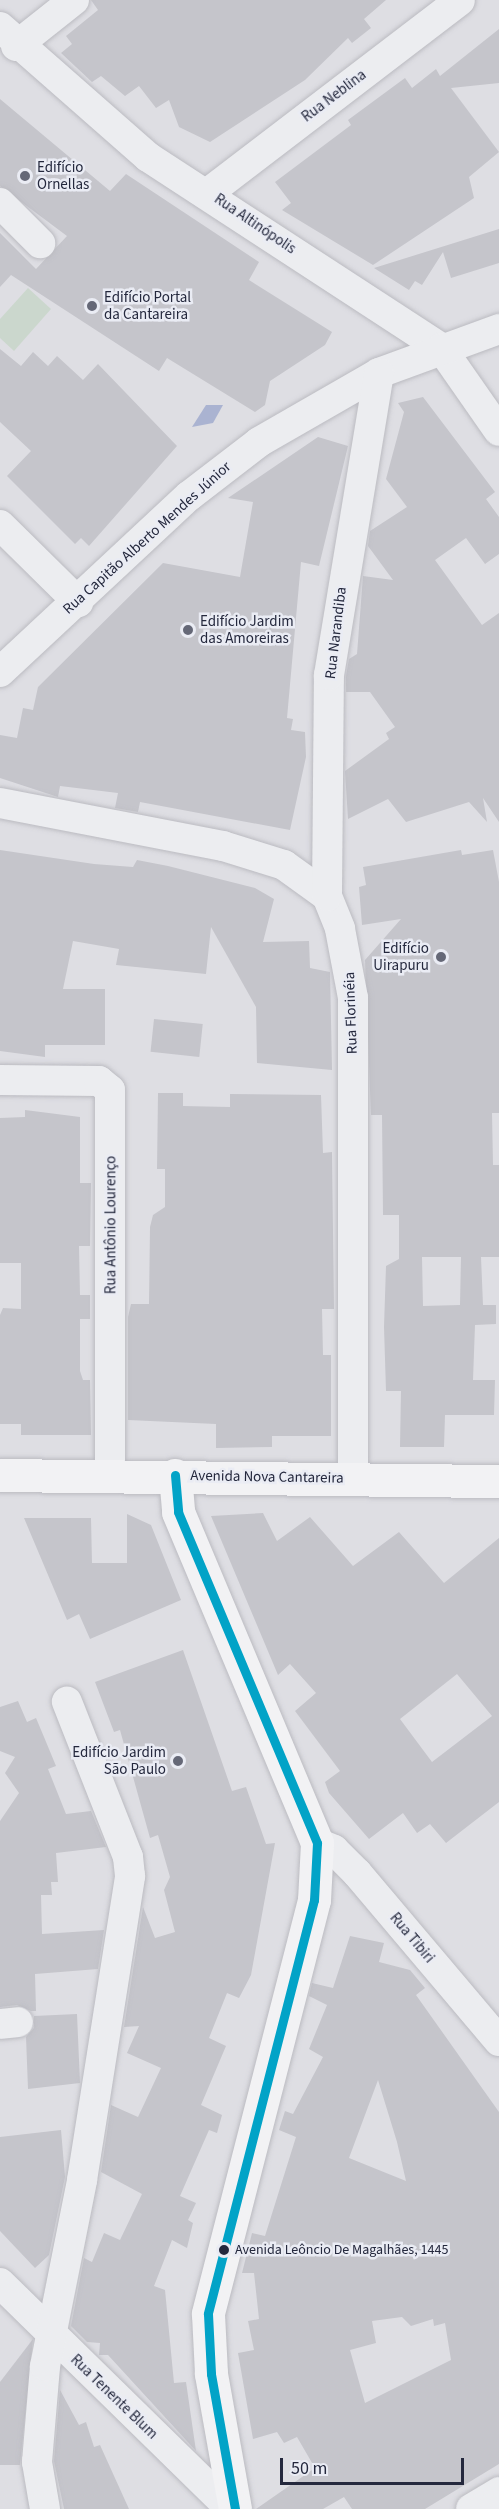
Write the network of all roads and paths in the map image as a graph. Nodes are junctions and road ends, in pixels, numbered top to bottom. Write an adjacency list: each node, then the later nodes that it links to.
1 (74, 0): 3 (street)
2 (460, 0): 4 (street, Rua Neblina)
3 (8, 36): 4 (street, Rua Altinópolis)
4 (208, 193): 8 (street, Rua Altinópolis)
5 (0, 203): 6 (street)
6 (40, 243)
7 (499, 328): 8 (street, Rua Capitão Alberto Mendes Júnior)
8 (441, 348): 9 (street, Rua Capitão Alberto Mendes Júnior); 10 (street, Rua Altinópolis)
9 (379, 373): 12 (street, Rua Capitão Alberto Mendes Júnior); 15 (street, Rua Narandiba)
10 (499, 430)
11 (0, 525): 12 (street)
12 (78, 602): 13 (street, Rua Capitão Alberto Mendes Júnior)
13 (0, 672)
14 (0, 803): 15 (street)
15 (327, 896): 20 (street, Rua Florinéia)
16 (0, 1080): 17 (street, Rua Antônio Lourenço)
17 (110, 1474): 18 (main road, Avenida Nova Cantareira); 19 (main road, Avenida Nova Cantareira)
18 (0, 1475)
19 (175, 1475): 20 (main road, Avenida Nova Cantareira); 23 (main road)
20 (353, 1479): 21 (main road, Avenida Nova Cantareira)
21 (499, 1480)
22 (67, 1702): 26 (street)
23 (317, 1843): 24 (street, Rua Tibiri); 29 (main road)
24 (499, 2041)
25 (0, 2283): 26 (street, Rua Tenente Blum)
26 (50, 2336): 28 (street); 29 (street, Rua Tenente Blum)
27 (498, 2497): 30 (street)
28 (45, 2509)
29 (233, 2509)
30 (471, 2509)

